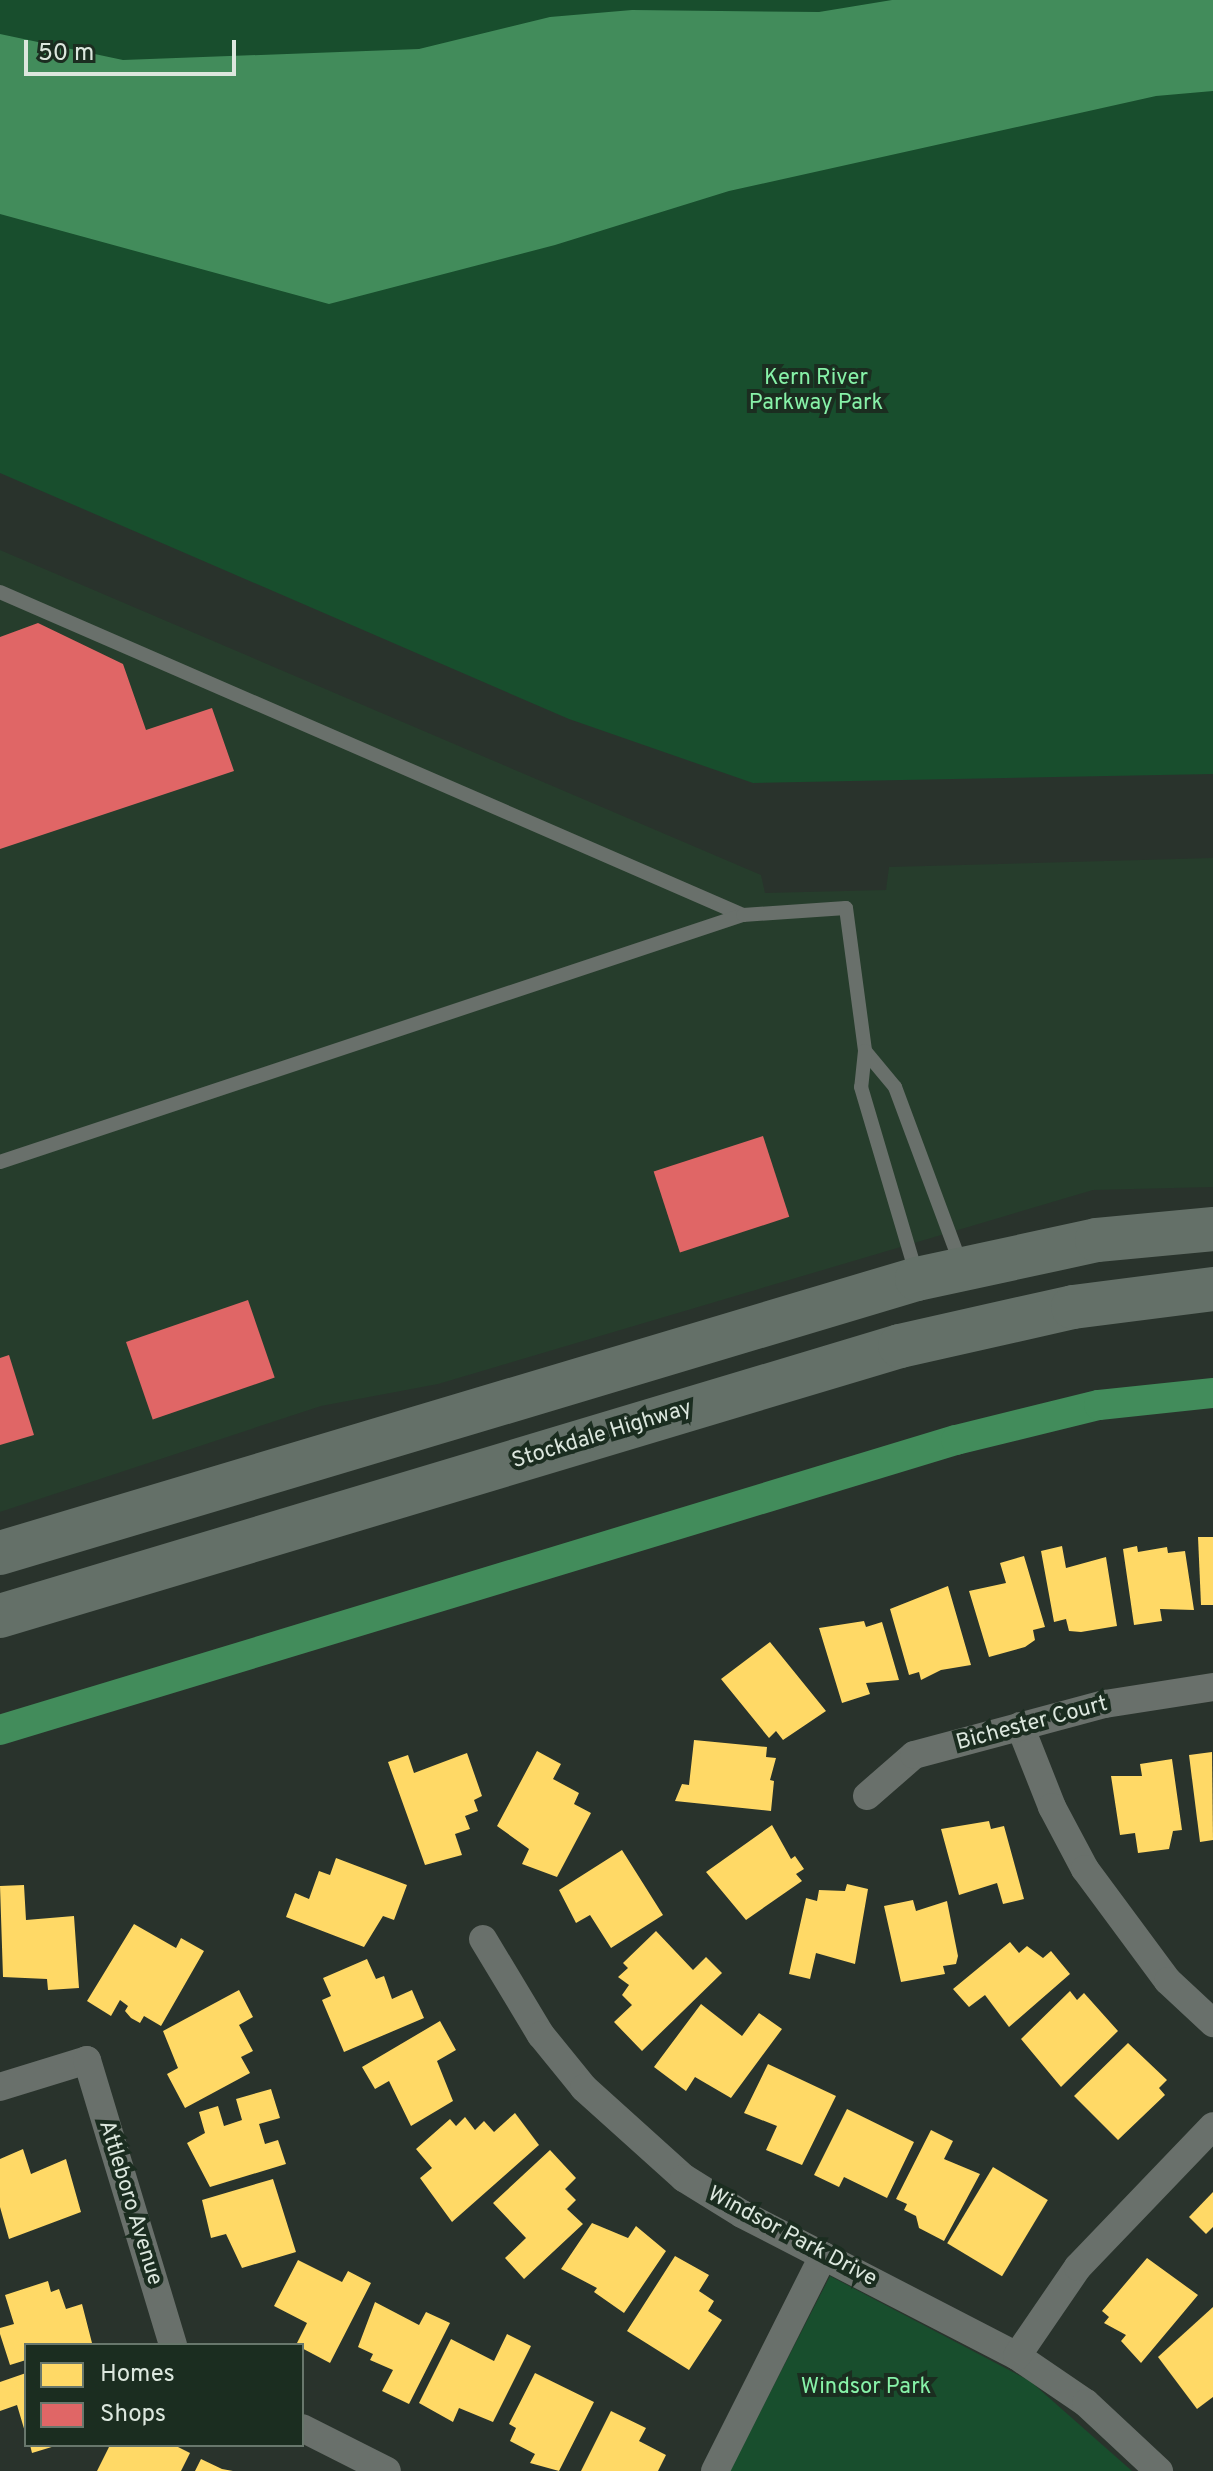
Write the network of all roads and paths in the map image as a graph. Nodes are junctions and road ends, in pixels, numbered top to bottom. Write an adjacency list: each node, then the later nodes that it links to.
1 (0, 592): 2 (lane)
2 (743, 915): 3 (lane); 4 (lane)
3 (865, 1051): 6 (lane); 7 (lane)
4 (0, 1162)
5 (1213, 1229): 6 (main road)
6 (963, 1268): 7 (main road)
7 (917, 1279): 9 (main road)
8 (1213, 1289): 12 (main road, Stockdale Highway)
9 (117, 1519): 10 (main road); 11 (main road)
10 (0, 1553)
11 (0, 1585)
12 (0, 1616)
13 (1213, 1687): 14 (street, Bichester Court)
14 (1020, 1726): 15 (street, Bichester Court); 17 (street)
15 (867, 1796)
16 (483, 1939): 20 (street, Windsor Park Drive)
17 (1213, 2023)
18 (0, 2087): 21 (street, Attleboro Avenue)
19 (1213, 2126): 22 (street)
20 (823, 2256): 22 (street, Windsor Park Drive); 25 (street)
21 (172, 2343)
22 (1017, 2356): 26 (street, Windsor Park Drive)
23 (304, 2429): 24 (street)
24 (387, 2471)
25 (715, 2471)
26 (1159, 2471)

